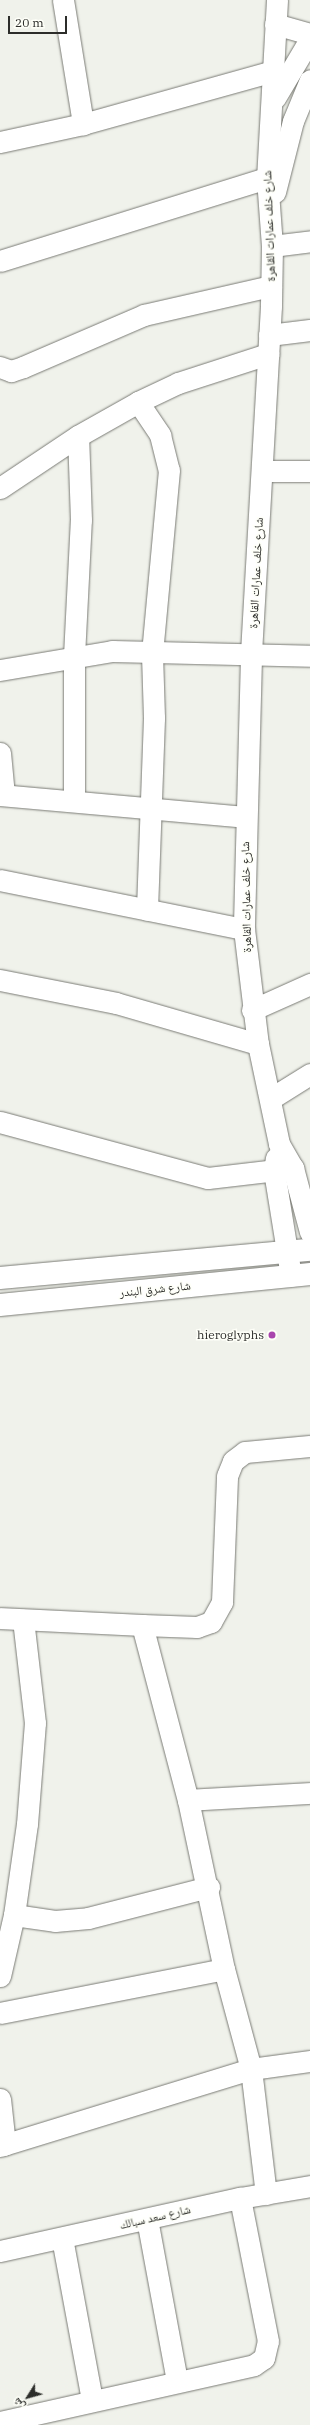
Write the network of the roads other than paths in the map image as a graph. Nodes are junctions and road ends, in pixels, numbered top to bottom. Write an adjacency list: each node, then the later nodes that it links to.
1 (63, 0): 9 (street)
2 (277, 0): 3 (street, شارع خلف عمارات القاهرة)
3 (275, 24): 4 (street); 6 (street, شارع خلف عمارات القاهرة)
4 (310, 34)
5 (310, 39): 8 (street)
6 (273, 71): 8 (street, شارع خلف عمارات القاهرة); 9 (street)
7 (310, 80): 12 (street)
8 (268, 117): 11 (street, شارع خلف عمارات القاهرة)
9 (83, 124): 10 (street)
10 (0, 142)
11 (267, 178): 12 (street, شارع خلف عمارات القاهرة); 15 (street)
12 (271, 212): 14 (street, شارع خلف عمارات القاهرة)
13 (310, 241): 14 (street)
14 (272, 246): 16 (street, شارع خلف عمارات القاهرة)
15 (0, 261)
16 (271, 286): 18 (street, شارع خلف عمارات القاهرة); 19 (street)
17 (310, 330): 18 (street)
18 (268, 345): 20 (street); 22 (street, شارع خلف عمارات القاهرة)
19 (0, 367)
20 (138, 402): 21 (street); 25 (street)
21 (78, 436): 24 (street); 26 (street)
22 (262, 471): 23 (street); 28 (street, شارع خلف عمارات القاهرة)
23 (310, 471)
24 (0, 488)
25 (152, 654): 26 (street); 28 (street); 33 (street)
26 (74, 656): 29 (street); 32 (street)
27 (310, 656): 28 (street)
28 (252, 657): 34 (street, شارع خلف عمارات القاهرة)
29 (0, 670)
30 (0, 753): 31 (street)
31 (2, 795): 32 (street)
32 (74, 801): 33 (street)
33 (149, 806): 34 (street); 36 (street)
34 (245, 817): 37 (street, شارع خلف عمارات القاهرة)
35 (0, 880): 36 (street)
36 (146, 910): 37 (street)
37 (244, 929): 40 (street, شارع خلف عمارات القاهرة)
38 (0, 980): 41 (street)
39 (310, 984): 40 (street)
40 (252, 1010): 41 (street, شارع خلف عمارات القاهرة)
41 (258, 1044): 43 (street, شارع خلف عمارات القاهرة)
42 (310, 1074): 43 (street)
43 (270, 1099): 45 (street, شارع خلف عمارات القاهرة)
44 (0, 1122): 45 (street)
45 (284, 1170): 46 (street, شارع خلف عمارات القاهرة); 48 (street, شارع خلف عمارات القاهرة)
46 (310, 1232)
47 (310, 1250): 48 (main road)
48 (287, 1251): 49 (street, شارع خلف عمارات القاهرة); 50 (main road)
49 (300, 1275): 51 (main road, شارع شرق البندر)
50 (0, 1278)
51 (0, 1305)
52 (310, 1446): 55 (street)
53 (0, 1618): 54 (street)
54 (23, 1620): 55 (street); 59 (street)
55 (142, 1625): 57 (street)
56 (310, 1793): 57 (street)
57 (188, 1800): 58 (street)
58 (209, 1887): 59 (street); 60 (street)
59 (14, 1915): 61 (street)
60 (224, 1969): 62 (street); 64 (street)
61 (0, 1976)
62 (0, 2013)
63 (310, 2061): 64 (street)
64 (251, 2069): 66 (street); 68 (street)
65 (0, 2099): 66 (street)
66 (2, 2146)
67 (310, 2186): 68 (street, شارع سعد سبالك)
68 (266, 2194): 69 (street, شارع سعد سبالك)
69 (240, 2198): 70 (street, شارع سعد سبالك); 73 (street)
70 (147, 2219): 71 (street, شارع سعد سبالك); 73 (street)
71 (62, 2238): 72 (street, شارع سعد سبالك); 74 (street)
72 (0, 2251)
73 (177, 2381): 74 (street)
74 (92, 2400): 75 (street)
75 (0, 2422)

